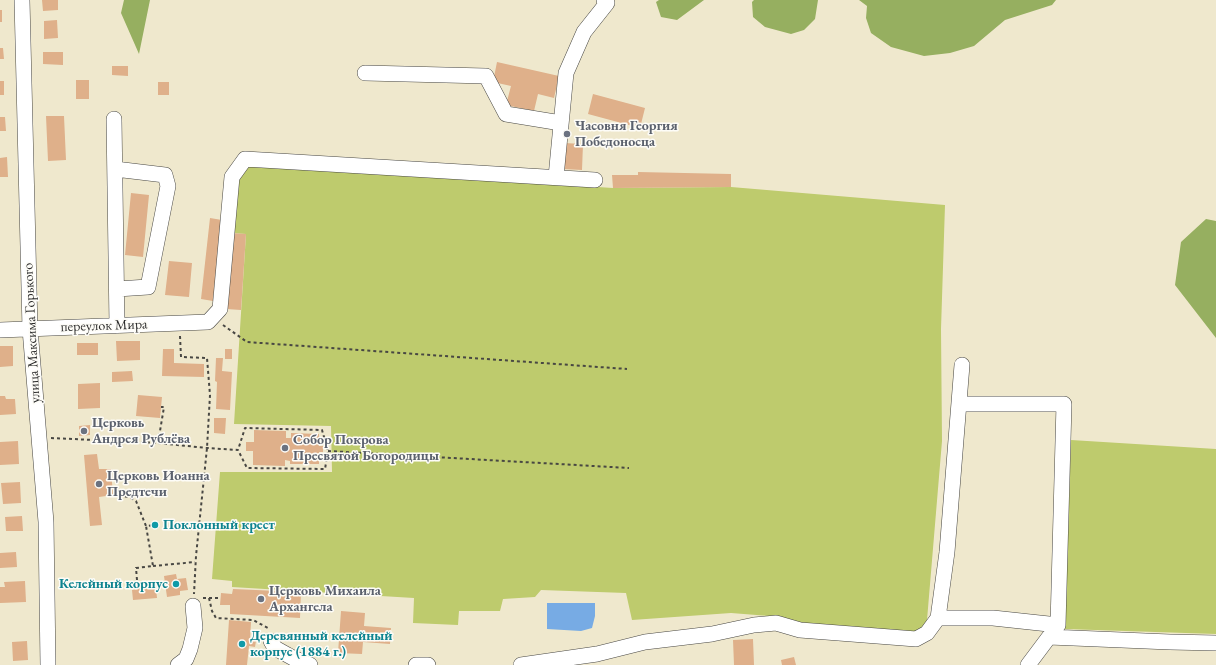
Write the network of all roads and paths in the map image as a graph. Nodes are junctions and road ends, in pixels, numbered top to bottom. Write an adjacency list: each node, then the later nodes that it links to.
1 (22, 0): 13 (street, улица Максима Горького)
2 (605, 1): 5 (street)
3 (365, 73): 5 (street)
4 (114, 119): 6 (street)
5 (561, 123): 7 (street)
6 (115, 169): 9 (street); 9 (street)
7 (556, 177): 8 (street); 10 (street)
8 (595, 180)
9 (117, 289): 12 (street)
10 (210, 320): 11 (street, переулок Мира); 16 (path)
11 (180, 323): 12 (street, переулок Мира); 21 (path)
12 (117, 326): 13 (street, переулок Мира)
13 (30, 328): 14 (street, переулок Мира); 19 (street, улица Максима Горького)
14 (0, 330)
15 (962, 365): 17 (street)
16 (627, 369)
17 (959, 404): 34 (street); 35 (street)
18 (161, 407): 20 (path)
19 (38, 437): 20 (path); 38 (street, улица Максима Горького)
20 (158, 442): 21 (path)
21 (207, 448): 22 (path); 28 (path)
22 (238, 450): 23 (path); 23 (path)
23 (328, 451): 24 (path)
24 (629, 468)
25 (113, 496): 27 (path)
26 (155, 525): 27 (path)
27 (146, 526): 29 (path)
28 (196, 562): 29 (path); 33 (path)
29 (153, 566): 30 (path)
30 (137, 580)
31 (209, 598): 32 (path); 33 (path); 36 (path)
32 (219, 598)
33 (194, 602): 39 (street)
34 (938, 618): 35 (street); 43 (street)
35 (1053, 631): 37 (street); 44 (street)
36 (271, 641): 40 (street)
37 (1216, 643)
38 (48, 665)
39 (178, 665)
40 (310, 665)
41 (416, 665): 42 (street)
42 (428, 665)
43 (521, 665)
44 (1028, 665)

